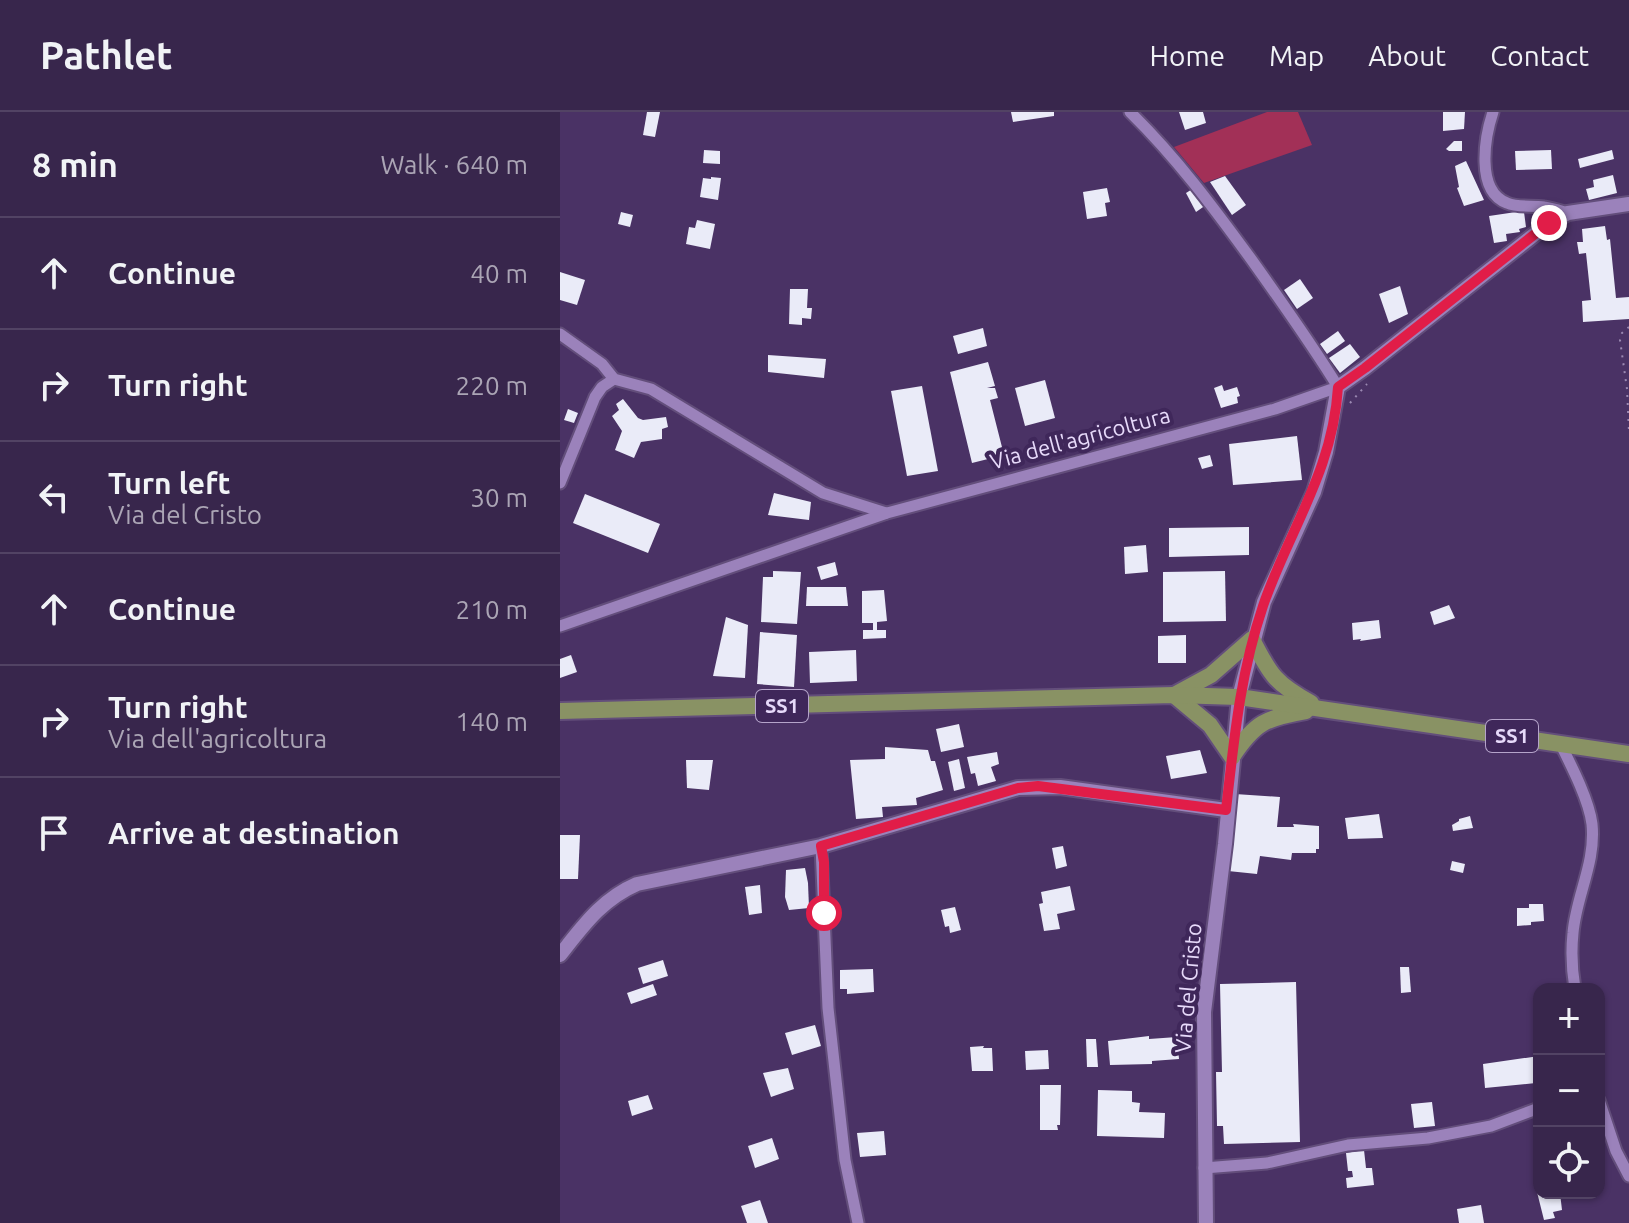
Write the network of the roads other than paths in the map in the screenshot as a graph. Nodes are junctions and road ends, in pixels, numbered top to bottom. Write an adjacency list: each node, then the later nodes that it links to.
1 (1130, 112): 7 (street)
2 (1493, 112): 4 (street)
3 (1629, 204): 4 (street)
4 (1568, 213): 7 (street, Via dell'agricoltura)
5 (560, 334): 6 (street)
6 (614, 379): 8 (street); 9 (street)
7 (1338, 387): 9 (street, Via dell'agricoltura); 11 (street, Via del Cristo)
8 (560, 483)
9 (887, 513): 10 (street, Via dell'agricoltura)
10 (560, 626)
11 (1252, 639): 12 (main road); 13 (street, Via del Cristo); 14 (main road)
12 (1174, 695): 13 (main road, SS1); 15 (main road, SS1); 18 (main road)
13 (1239, 697): 14 (main road, SS1); 18 (street, Via del Cristo)
14 (1319, 708): 16 (main road, SS1); 18 (main road)
15 (560, 711)
16 (1560, 743): 17 (main road, SS1); 22 (street)
17 (1629, 754)
18 (1232, 757): 19 (street, Via del Cristo)
19 (1226, 810): 20 (street); 25 (street, Via del Cristo)
20 (821, 846): 21 (street); 27 (street)
21 (560, 955)
22 (1574, 983)
23 (1533, 1110): 25 (street)
24 (1605, 1118): 26 (street)
25 (1204, 1168): 28 (street, Via del Cristo)
26 (1629, 1176)
27 (858, 1223)
28 (1206, 1223)

